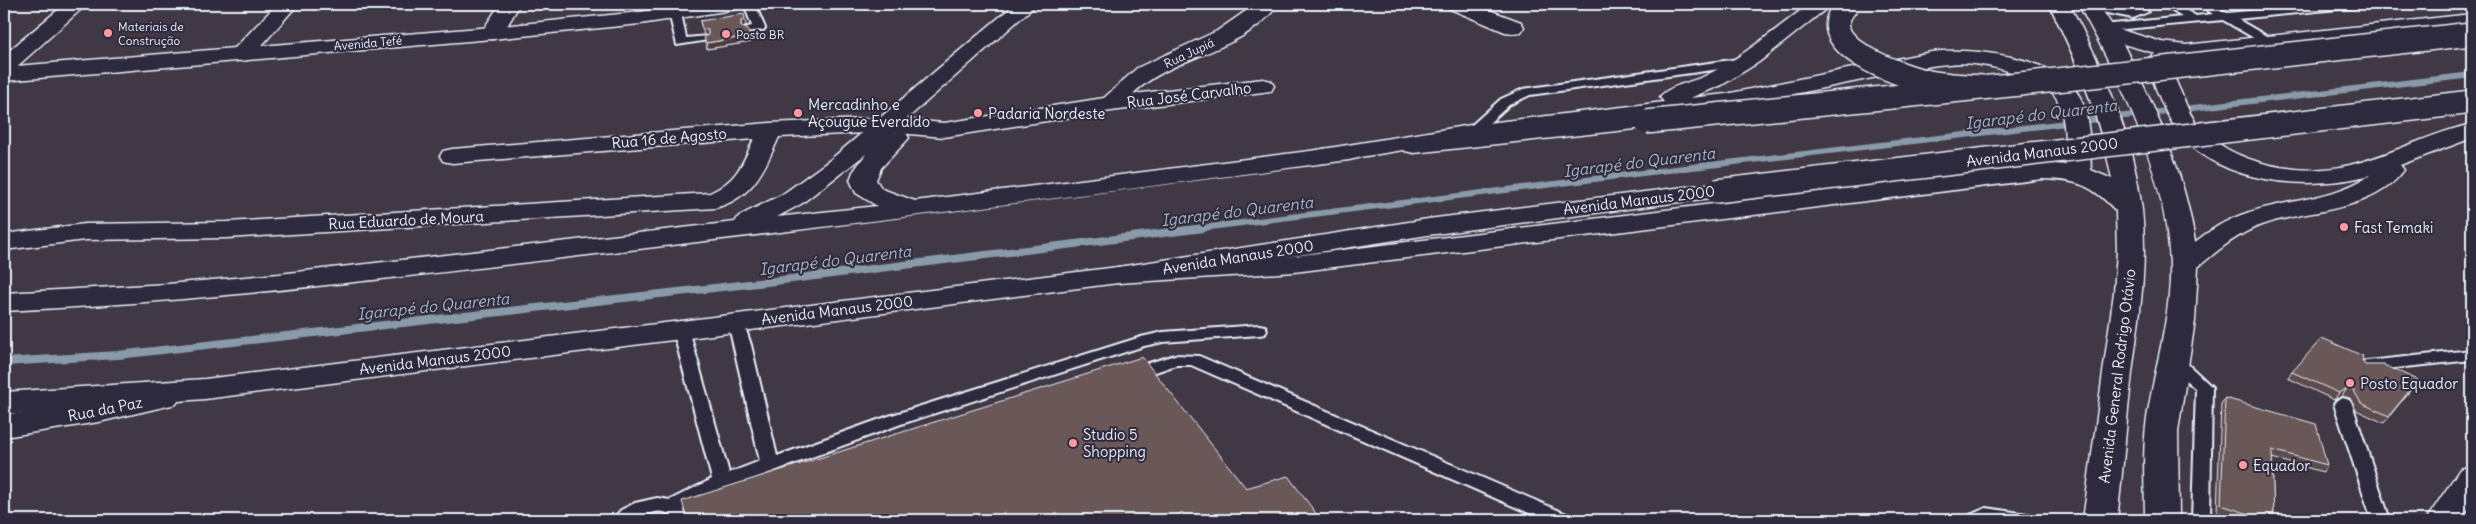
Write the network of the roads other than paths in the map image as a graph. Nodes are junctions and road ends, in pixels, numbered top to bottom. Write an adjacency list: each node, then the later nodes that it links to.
1 (77, 4): 34 (street)
2 (288, 4): 32 (street)
3 (510, 4): 26 (street)
4 (750, 4): 24 (lane)
5 (1027, 4): 41 (street)
6 (1046, 4): 41 (street)
7 (1268, 4): 39 (street, Rua Jupiá)
8 (1455, 4): 23 (street)
9 (1822, 4): 33 (street)
10 (1847, 4): 37 (street, bridge)
11 (2042, 4): 30 (street)
12 (2059, 4): 30 (street, Avenida General Rodrigo Otávio)
13 (2136, 4): 18 (lane)
14 (2167, 4): 21 (lane)
15 (2204, 4): 20 (lane)
16 (2358, 4): 20 (lane)
17 (724, 5): 19 (street, Avenida Tefé)
18 (2089, 5): 25 (street)
19 (674, 13): 26 (street, Avenida Tefé); 28 (lane)
20 (2225, 16): 21 (lane); 29 (lane)
21 (2193, 19): 25 (lane)
22 (2472, 20): 29 (street)
23 (1513, 27)
24 (748, 30)
25 (2105, 30): 31 (street); 53 (street)
26 (492, 33): 32 (street, Avenida Tefé)
27 (2472, 34): 37 (street, bridge)
28 (704, 38)
29 (2271, 44): 31 (street)
30 (2080, 46): 50 (street, Avenida General Rodrigo Otávio)
31 (2186, 52): 45 (street)
32 (242, 54): 35 (street, Avenida Tefé)
33 (1747, 62): 40 (street); 44 (lane)
34 (4, 66)
35 (4, 74)
36 (1263, 86): 39 (street, Rua José Carvalho)
37 (1983, 87): 47 (street, bridge)
38 (2472, 102): 54 (street, Avenida Manaus 2000, bridge)
39 (1111, 104): 41 (street, Rua José Carvalho)
40 (1607, 116): 44 (street); 48 (street)
41 (898, 126): 42 (street, Rua 16 de Agosto); 49 (street); 51 (street)
42 (770, 130): 46 (street, Rua 16 de Agosto); 52 (street, Rua Eduardo de Moura)
43 (2472, 130): 45 (street)
44 (1471, 132): 47 (street)
45 (2405, 153): 53 (street)
46 (452, 156)
47 (1323, 156): 49 (street)
48 (2079, 174): 50 (street); 54 (street)
49 (916, 209): 51 (street)
50 (2129, 210): 75 (street, Avenida General Rodrigo Otávio)
51 (731, 231): 55 (street)
52 (4, 242)
53 (2184, 265): 60 (street)
54 (1118, 275): 56 (street, Avenida Manaus 2000)
55 (4, 302)
56 (736, 322): 57 (street, Avenida Manaus 2000); 67 (lane)
57 (681, 330): 63 (street, Avenida Manaus 2000); 69 (lane)
58 (1259, 330): 67 (lane)
59 (2472, 355): 61 (lane)
60 (2173, 360): 76 (street); 77 (lane)
61 (2367, 366)
62 (1113, 380): 72 (lane)
63 (205, 389): 64 (street, Avenida Manaus 2000); 66 (street, Rua da Paz)
64 (4, 402)
65 (2343, 404): 78 (lane)
66 (4, 426)
67 (770, 465): 69 (lane)
68 (2472, 478): 79 (street)
69 (722, 482): 70 (lane)
70 (677, 513): 71 (lane)
71 (621, 520)
72 (1562, 520)
73 (1977, 520): 74 (lane)
74 (2027, 520)
75 (2100, 520)
76 (2162, 520)
77 (2202, 520)
78 (2381, 520)
79 (2443, 520)

